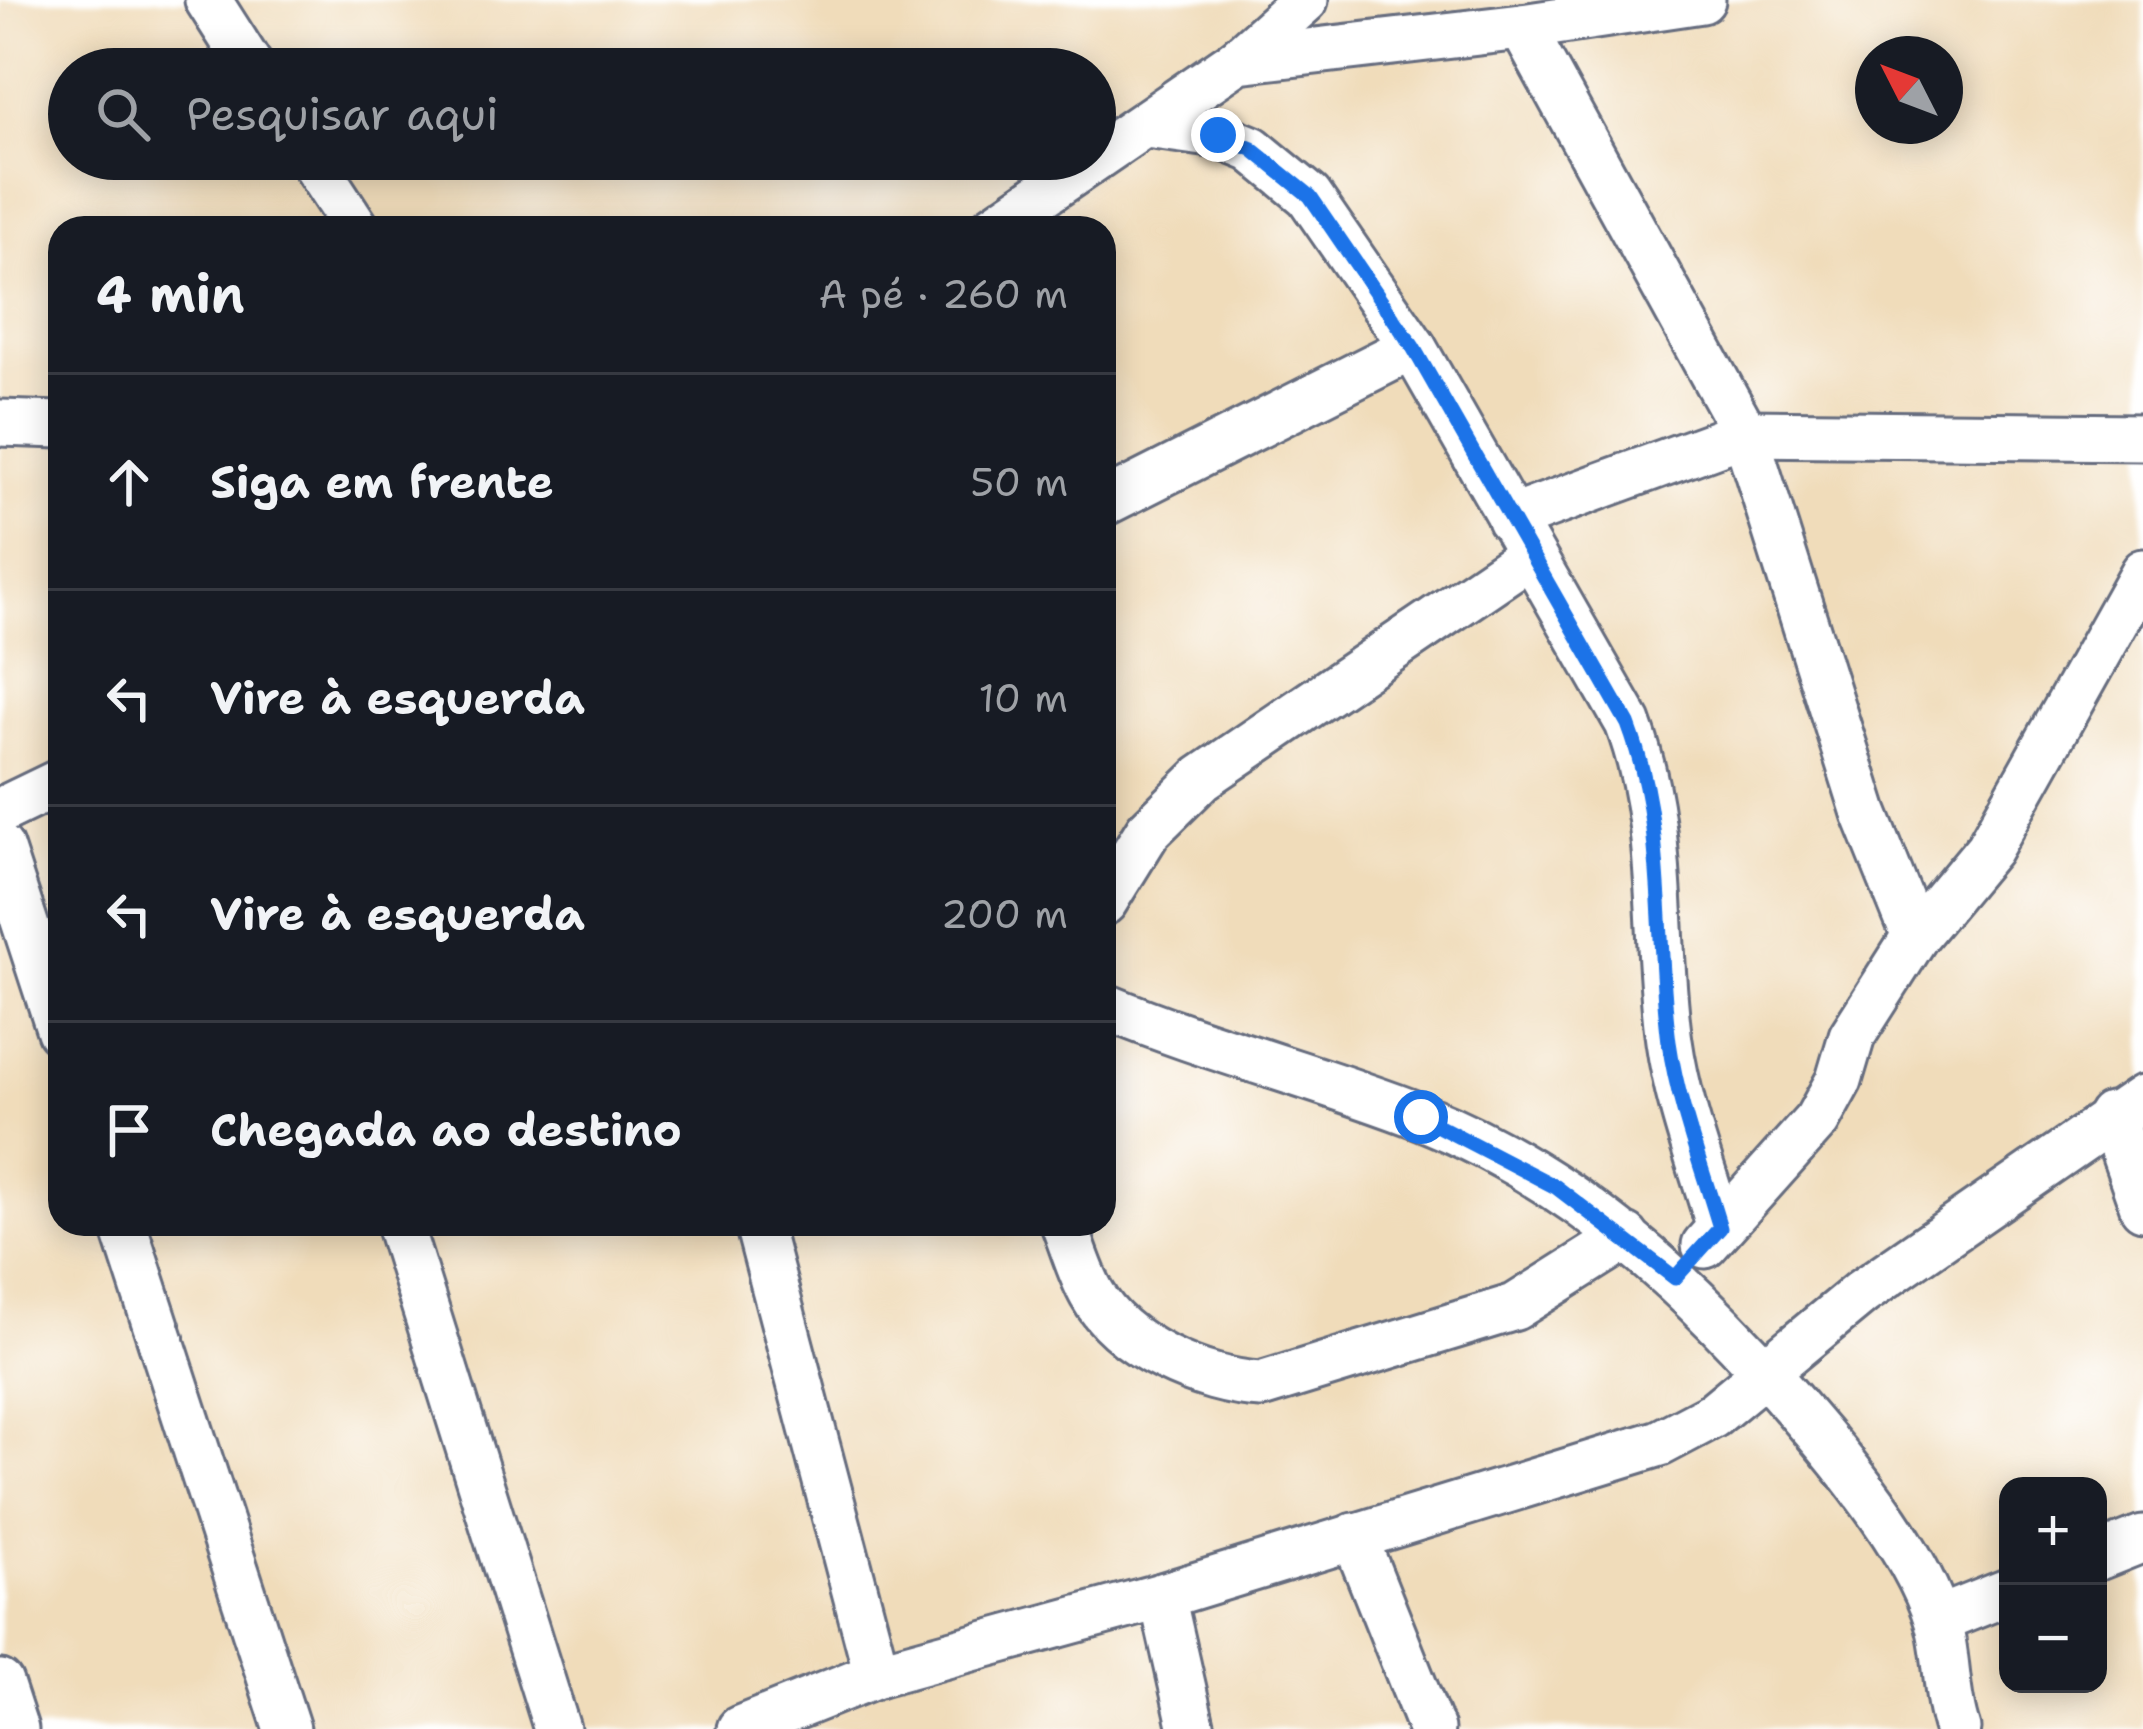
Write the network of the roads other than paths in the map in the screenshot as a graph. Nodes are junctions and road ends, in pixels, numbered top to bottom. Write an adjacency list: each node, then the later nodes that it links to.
1 (208, 0): 5 (street)
2 (1305, 0): 6 (street)
3 (1702, 0): 4 (street)
4 (1522, 28): 6 (street); 16 (street)
5 (239, 48)
6 (1238, 60): 7 (street)
7 (1146, 125): 8 (street); 13 (street)
8 (1116, 145)
9 (325, 180): 11 (street)
10 (1064, 180): 12 (street)
11 (348, 216)
12 (1011, 216)
13 (1413, 347): 18 (street); 19 (street)
14 (0, 423): 15 (street)
15 (48, 425)
16 (1745, 433): 17 (street); 19 (street); 25 (street)
17 (2143, 437)
18 (1116, 497)
19 (1520, 537): 24 (street); 30 (street)
20 (2143, 572): 25 (street)
21 (48, 788): 22 (street)
22 (0, 811)
23 (0, 847): 26 (street)
24 (1116, 883)
25 (1915, 937): 30 (street)
26 (48, 994)
27 (1116, 1011): 35 (street)
28 (2127, 1107): 29 (street); 37 (street)
29 (2143, 1207)
30 (1720, 1228): 36 (street)
31 (127, 1236): 48 (street)
32 (403, 1236): 49 (street)
33 (761, 1236): 44 (street)
34 (1069, 1236): 35 (street)
35 (1626, 1237): 36 (street)
36 (1675, 1278): 37 (street)
37 (1765, 1371): 38 (street); 43 (street)
38 (1354, 1536): 41 (street); 51 (street)
39 (2143, 1539): 40 (street)
40 (2107, 1553)
41 (1162, 1596): 44 (street); 50 (street)
42 (1999, 1596): 43 (street)
43 (1938, 1620): 52 (street)
44 (877, 1674): 46 (street)
45 (0, 1682): 47 (street)
46 (760, 1726)
47 (15, 1729)
48 (287, 1729)
49 (557, 1729)
50 (1192, 1729)
51 (1432, 1729)
52 (1957, 1729)

